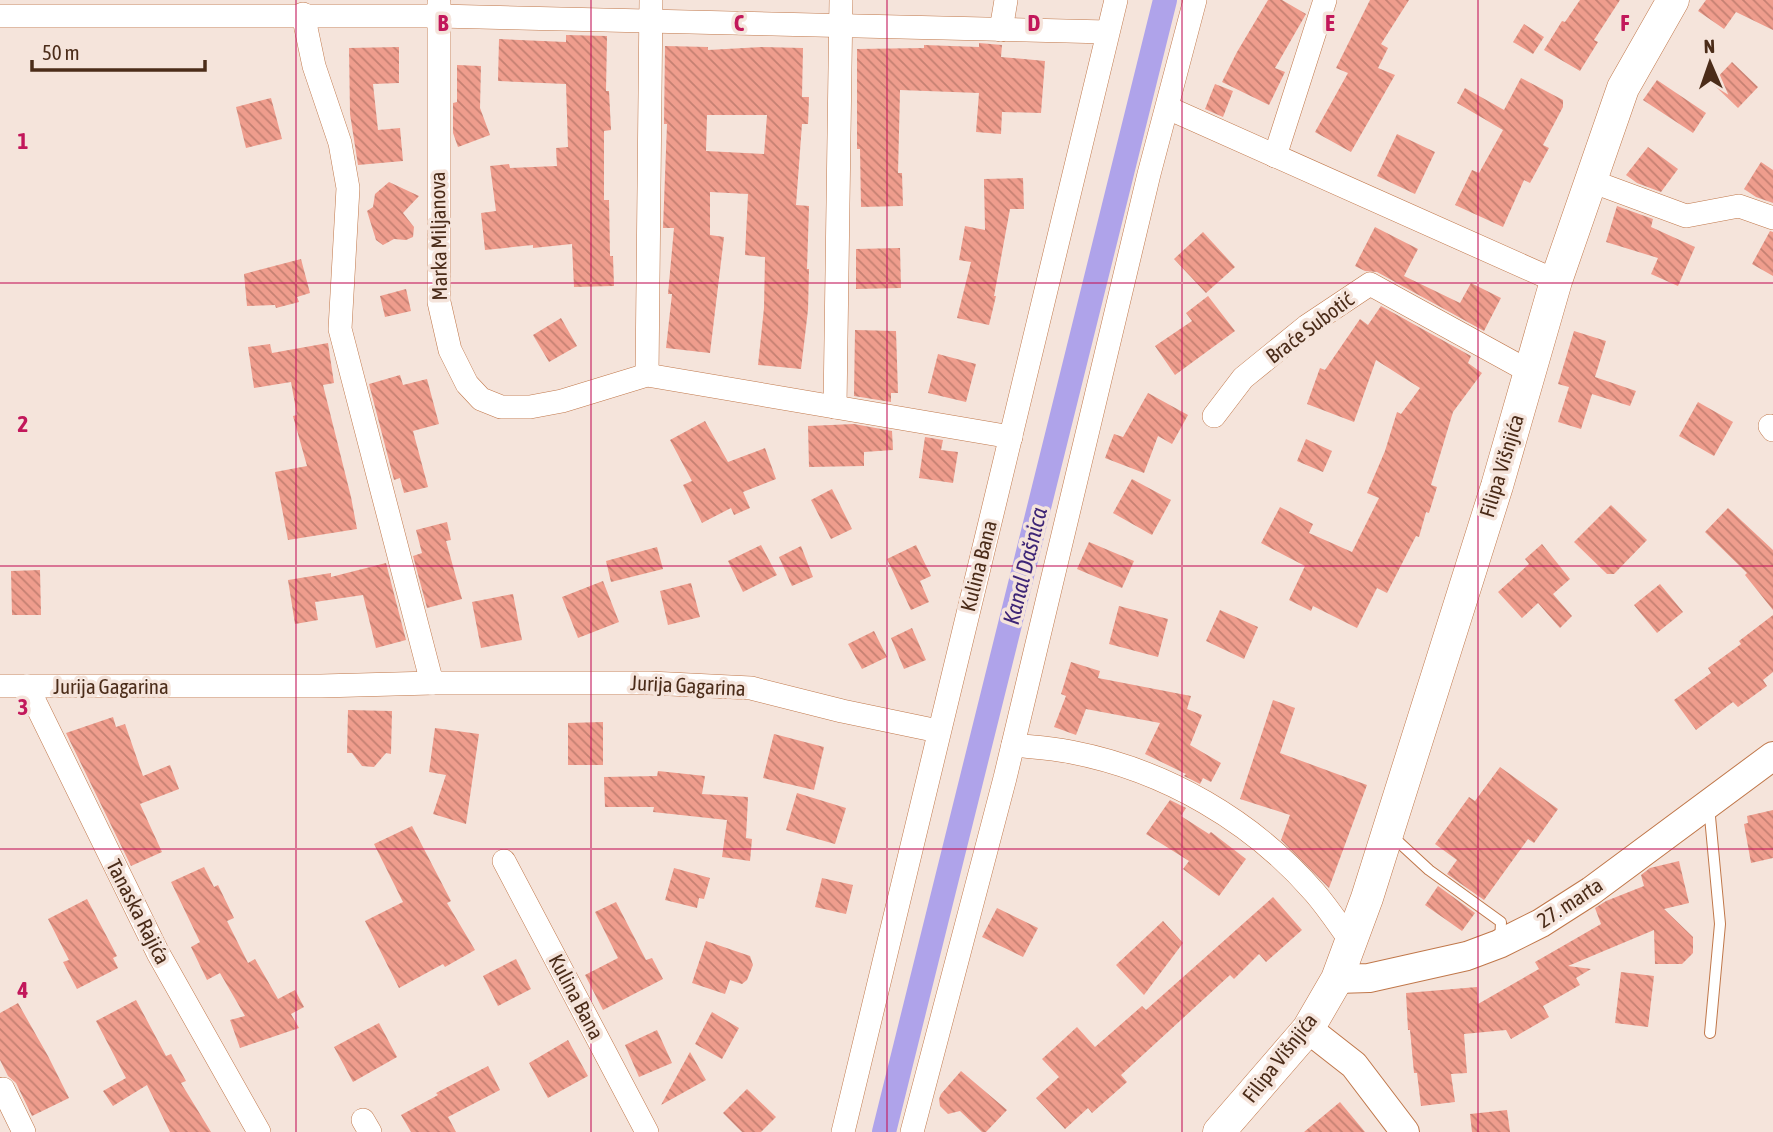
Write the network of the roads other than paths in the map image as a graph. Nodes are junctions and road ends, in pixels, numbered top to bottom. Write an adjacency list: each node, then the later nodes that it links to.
1 (841, 0): 12 (street)
2 (1006, 0): 13 (street)
3 (1116, 0): 14 (street, Kulina Bana)
4 (1195, 0): 15 (street)
5 (1325, 0): 16 (street)
6 (1673, 0): 17 (main road, Filipa Višnjića)
7 (149, 7): 10 (street); 11 (street)
8 (439, 8): 9 (street); 10 (street); 21 (street, Marka Miljanova)
9 (651, 10): 12 (street); 21 (street)
10 (303, 14): 25 (street)
11 (0, 16)
12 (840, 26): 13 (street); 22 (street)
13 (1001, 30): 14 (street)
14 (1107, 32): 24 (street, Kulina Bana)
15 (1168, 108): 16 (street); 29 (street)
16 (1275, 156): 19 (street)
17 (1591, 181): 18 (street); 19 (main road, Filipa Višnjića)
18 (1773, 218)
19 (1556, 281): 20 (main road, Filipa Višnjića)
20 (1530, 372): 23 (street, Braće Subotić); 32 (main road, Filipa Višnjića)
21 (647, 375): 22 (street, Marka Miljanova)
22 (835, 407): 24 (street, Marka Miljanova)
23 (1214, 416)
24 (1011, 437): 28 (street, Kulina Bana)
25 (432, 683): 27 (street, Jurija Gagarina); 28 (street, Jurija Gagarina)
26 (0, 686): 27 (street, Jurija Gagarina)
27 (27, 686): 41 (street, Tanaska Rajića)
28 (938, 731): 43 (street, Kulina Bana)
29 (1013, 745): 34 (street); 44 (street)
30 (1773, 756): 31 (street, 27. marta)
31 (1709, 804): 35 (street, 27. marta); 38 (lane)
32 (1388, 832): 34 (main road, Filipa Višnjića); 35 (lane)
33 (505, 861): 42 (street, Kulina Bana)
34 (1350, 940): 36 (main road, Filipa Višnjića)
35 (1499, 944): 36 (street, 27. marta)
36 (1337, 979): 37 (main road, Filipa Višnjića)
37 (1308, 1028): 45 (main road, Filipa Višnjića); 46 (street)
38 (1710, 1033)
39 (3, 1090): 40 (street)
40 (24, 1132)
41 (259, 1132)
42 (647, 1132)
43 (843, 1132)
44 (912, 1132)
45 (1219, 1132)
46 (1405, 1132)

